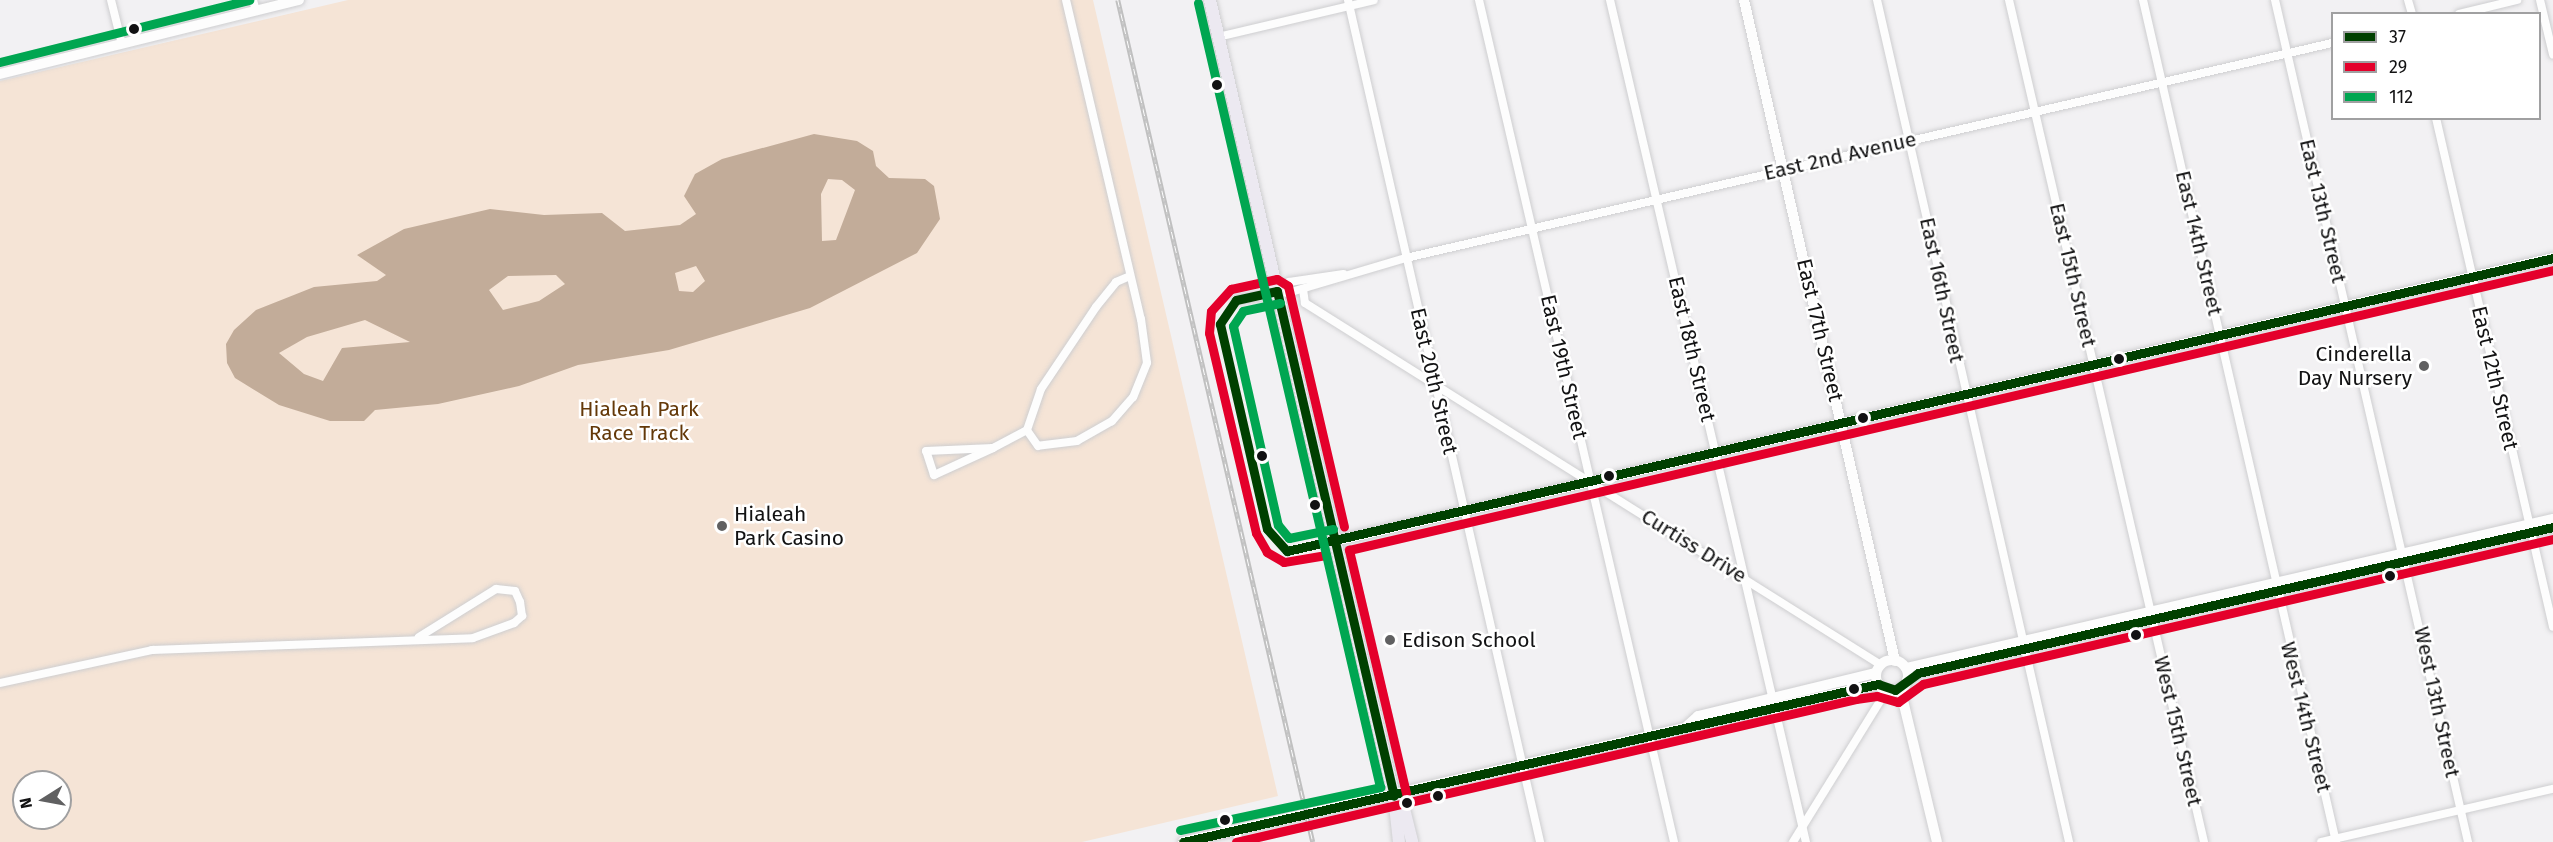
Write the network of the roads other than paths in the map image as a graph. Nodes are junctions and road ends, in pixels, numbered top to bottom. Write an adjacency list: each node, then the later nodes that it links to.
1 (111, 0): 20 (street)
2 (299, 0): 16 (street)
3 (1066, 0): 35 (street)
4 (1210, 0): 18 (main road)
5 (1374, 0): 15 (street)
6 (1479, 0): 30 (street, East 19th Street)
7 (1610, 0): 29 (street, East 18th Street)
8 (1744, 0): 28 (street, East 17th Street)
9 (1877, 0): 27 (street, East 16th Street)
10 (2010, 0): 25 (street, East 15th Street)
11 (2143, 0): 24 (street, East 14th Street)
12 (2275, 0): 21 (street, East 13th Street)
13 (2517, 0): 17 (street)
14 (2541, 0): 22 (street)
15 (1348, 3): 18 (street); 31 (street, East 20th Street)
16 (255, 5): 20 (street)
17 (2467, 12)
18 (1218, 38): 37 (main road)
19 (2331, 43): 21 (street, East 2nd Avenue)
20 (122, 44): 23 (street)
21 (2287, 53): 24 (street, East 2nd Avenue); 39 (street, East 13th Street)
22 (2553, 54)
23 (0, 74)
24 (2162, 82): 25 (street, East 2nd Avenue); 40 (street, East 14th Street)
25 (2036, 111): 27 (street, East 2nd Avenue); 41 (street, East 15th Street)
26 (2436, 120): 34 (street, East 12th Street)
27 (1910, 140): 28 (street, East 2nd Avenue); 43 (street, East 16th Street)
28 (1783, 169): 29 (street, East 2nd Avenue); 44 (street, East 17th Street)
29 (1657, 200): 30 (street, East 2nd Avenue); 47 (street, East 18th Street)
30 (1533, 230): 31 (street, East 2nd Avenue); 48 (street, East 19th Street)
31 (1406, 258): 33 (street, East 2nd Avenue); 42 (street, East 20th Street)
32 (2553, 258): 34 (street)
33 (1348, 274): 36 (street, East 2nd Avenue); 37 (street, East 2nd Avenue)
34 (2472, 276): 39 (street); 52 (street, East 12th Street)
35 (1128, 277): 45 (street); 45 (street)
36 (1303, 289): 37 (street, East 2nd Avenue); 42 (street, Curtiss Drive)
37 (1277, 291): 38 (street); 53 (main road)
38 (1236, 300)
39 (2345, 305): 40 (street); 54 (street, East 13th Street)
40 (2220, 335): 41 (street); 56 (street, East 14th Street)
41 (2094, 364): 43 (street); 57 (street, East 15th Street)
42 (1434, 384): 48 (street, Curtiss Drive); 49 (street, East 20th Street)
43 (1965, 394): 44 (street); 60 (street, East 16th Street)
44 (1840, 422): 47 (street); 61 (street, East 17th Street)
45 (1027, 430): 46 (street)
46 (993, 448): 46 (street)
47 (1715, 450): 48 (street); 55 (street, East 18th Street)
48 (1590, 482): 49 (street); 55 (street, Curtiss Drive); 67 (street, East 19th Street)
49 (1463, 510): 53 (street); 68 (street, East 20th Street)
50 (2553, 519): 52 (street)
51 (2553, 527): 52 (street)
52 (2530, 528): 54 (street); 58 (street, East 12th Street)
53 (1335, 541): 70 (main road)
54 (2404, 557): 56 (street); 71 (street, West 13th Street)
55 (1745, 577): 63 (street, Curtiss Drive); 66 (street, East 18th Street)
56 (2275, 587): 57 (street); 74 (street, West 14th Street)
57 (2151, 616): 60 (street); 85 (street, West 15th Street)
58 (2553, 627)
59 (419, 637): 59 (street); 64 (street)
60 (2025, 645): 62 (street); 65 (street); 84 (street, East 16th Street)
61 (1895, 661): 62 (street); 63 (street)
62 (1906, 668): 65 (street)
63 (1881, 678): 65 (street); 66 (street); 72 (street)
64 (0, 683)
65 (1904, 684): 83 (street)
66 (1773, 703): 67 (street); 72 (street, East 18th Street)
67 (1649, 733): 68 (street); 80 (street, East 19th Street)
68 (1521, 762): 70 (street); 79 (street, East 20th Street)
69 (2553, 789): 71 (street)
70 (1394, 796): 73 (street); 77 (main road); 78 (main road)
71 (2461, 810): 74 (street); 87 (street, West 13th Street)
72 (1803, 827): 81 (street); 82 (street, East 18th Street)
73 (1236, 830): 75 (street); 76 (street)
74 (2336, 840): 86 (street)
75 (1184, 842)
76 (1239, 842)
77 (1399, 842)
78 (1412, 842)
79 (1540, 842)
80 (1674, 842)
81 (1793, 842)
82 (1806, 842)
83 (1937, 842)
84 (2070, 842)
85 (2204, 842)
86 (2321, 842)
87 (2468, 842)

